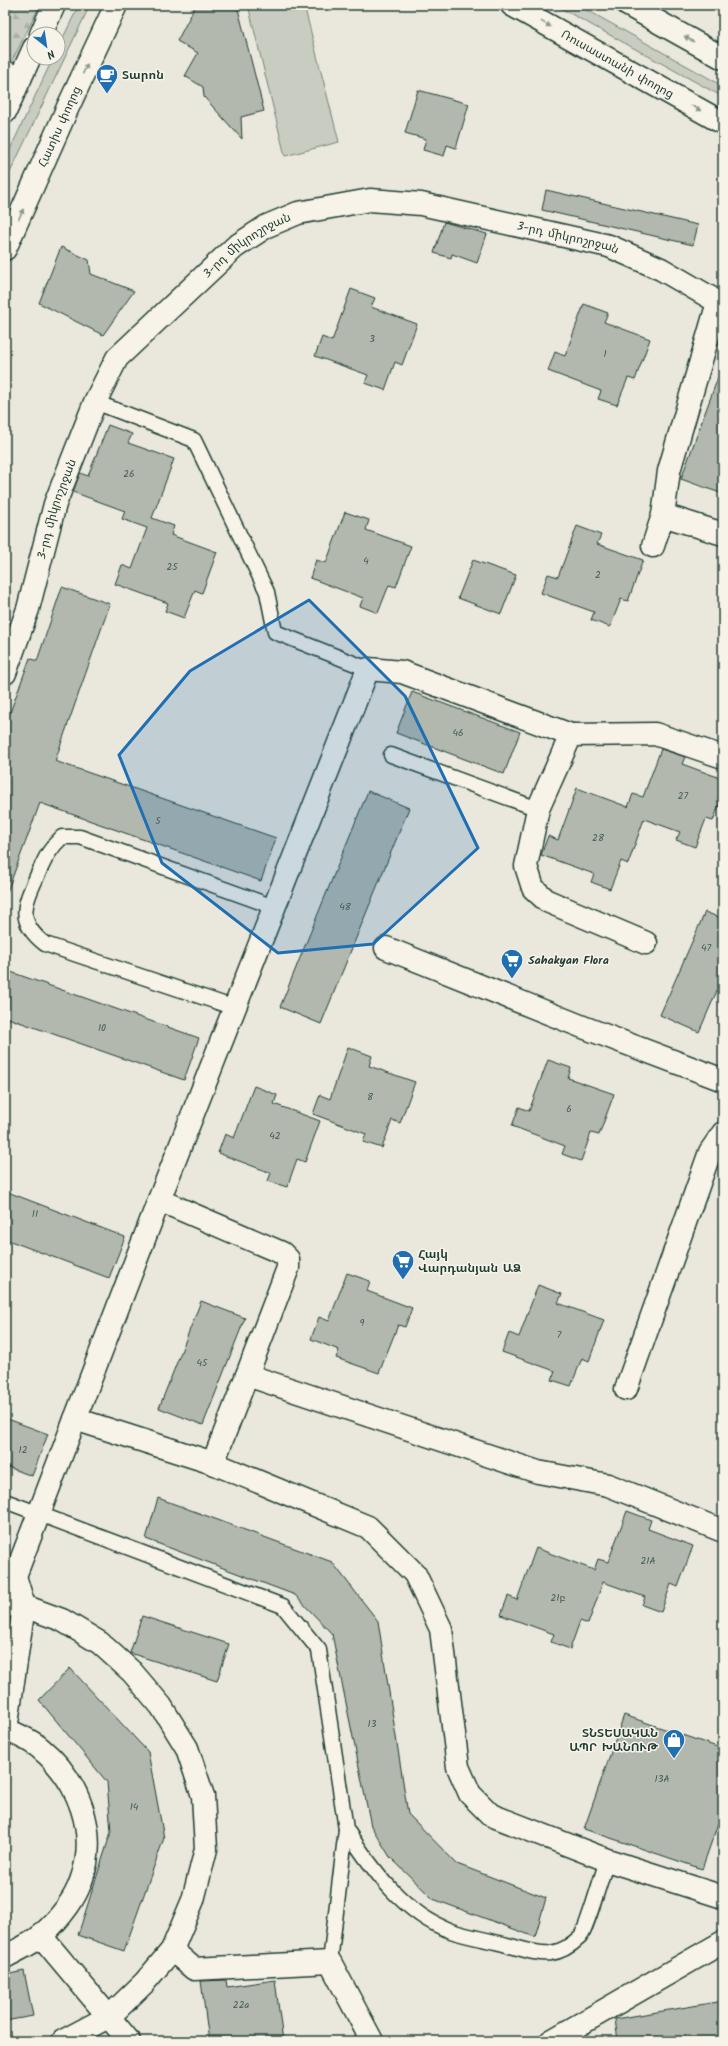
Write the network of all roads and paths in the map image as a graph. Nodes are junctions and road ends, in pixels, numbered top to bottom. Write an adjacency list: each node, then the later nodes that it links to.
1 (54, 5): 5 (street)
2 (116, 5): 11 (street, Հատիս փողոց, one-way to 2)
3 (512, 5): 10 (street, Ռուսաստանի փողոց, one-way to 10)
4 (628, 5): 7 (street, one-way to 4)
5 (45, 26)
6 (26, 58): 8 (street)
7 (723, 58)
8 (12, 75): 9 (street)
9 (5, 112)
10 (723, 123)
11 (5, 249)
12 (720, 305): 13 (street, 3-րդ միկրոշրջան); 14 (street)
13 (95, 402): 17 (lane); 18 (street, 3-րդ միկրոշրջան)
14 (663, 515): 15 (street); 16 (street)
15 (723, 534)
16 (653, 546)
17 (368, 669): 19 (street); 23 (street)
18 (5, 673)
19 (571, 735): 21 (street); 22 (street)
20 (391, 755): 22 (lane)
21 (723, 757)
22 (538, 809): 24 (street)
23 (274, 907): 26 (street); 26 (lane)
24 (646, 943)
25 (386, 948): 27 (street)
26 (235, 1008): 29 (street)
27 (723, 1080)
28 (723, 1133): 31 (street)
29 (159, 1200): 30 (street); 32 (street)
30 (247, 1375): 33 (street); 36 (street)
31 (626, 1389)
32 (75, 1419): 33 (street); 35 (street)
33 (213, 1463): 41 (street)
34 (5, 1501): 35 (lane)
35 (39, 1513): 37 (street); 40 (lane)
36 (723, 1531)
37 (10, 1574): 38 (street)
38 (14, 1605): 39 (street); 45 (street)
39 (5, 1729): 43 (street)
40 (346, 1828): 41 (lane); 47 (lane)
41 (607, 1860): 42 (street)
42 (723, 1898)
43 (41, 1936): 46 (street); 48 (street)
44 (723, 1942): 52 (street)
45 (172, 1950): 47 (street); 48 (street)
46 (5, 1957)
47 (330, 1962): 51 (street)
48 (110, 2016): 49 (street); 50 (street)
49 (63, 2041)
50 (130, 2041)
51 (372, 2041)
52 (551, 2041)

